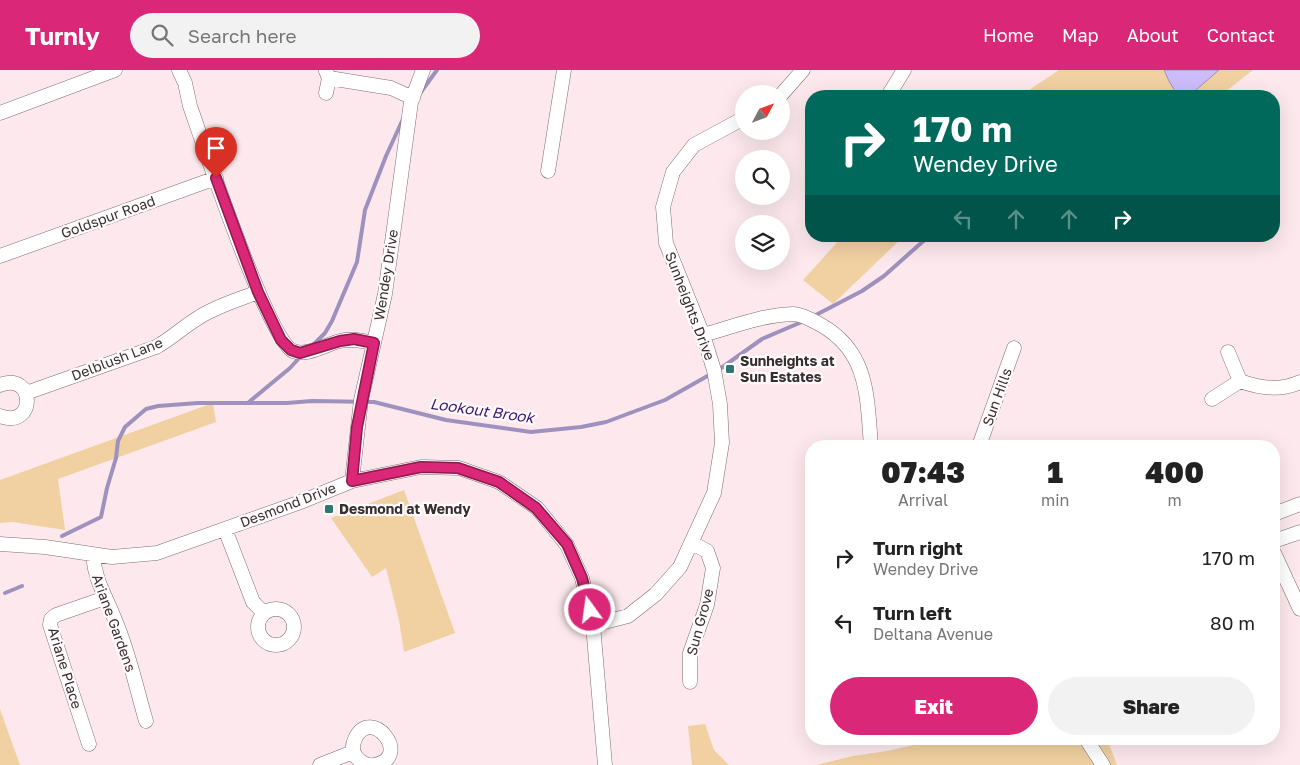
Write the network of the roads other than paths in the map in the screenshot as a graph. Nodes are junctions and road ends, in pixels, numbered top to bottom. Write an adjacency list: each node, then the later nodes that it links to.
1 (115, 70): 12 (street)
2 (179, 70): 15 (street)
3 (423, 70): 11 (street, Wendey Drive)
4 (564, 70): 14 (street)
5 (803, 70): 8 (street)
6 (904, 70): 9 (street)
7 (328, 74): 10 (street); 11 (street)
8 (790, 85)
9 (892, 90)
10 (326, 93)
11 (413, 98): 19 (street, Wendey Drive)
12 (0, 113)
13 (735, 123): 18 (street, Sunheights Drive)
14 (548, 171)
15 (216, 178): 16 (street, Goldspur Road); 17 (street)
16 (0, 256)
17 (258, 292): 19 (street); 25 (street, Delblush Lane)
18 (703, 335): 28 (street); 36 (street, Sunheights Drive)
19 (374, 343): 30 (street, Wendey Drive)
20 (1014, 348): 29 (street, Sun Hills)
21 (1228, 352): 22 (street)
22 (1240, 381): 23 (street); 26 (street)
23 (1300, 382)
24 (0, 385): 25 (street)
25 (26, 393): 27 (street)
26 (1212, 399)
27 (0, 416)
28 (870, 440)
29 (981, 440)
30 (352, 481): 33 (street, Desmond Drive); 43 (street, Desmond Drive)
31 (1300, 504): 32 (street)
32 (1280, 512)
33 (225, 529): 38 (street, Desmond Drive); 42 (street)
34 (1300, 532): 35 (street)
35 (1280, 539)
36 (692, 543): 43 (street, Sunheights Drive); 44 (street, Sun Grove)
37 (0, 544): 38 (street, Desmond Drive)
38 (93, 554): 40 (street, Ariane Gardens)
39 (1280, 566): 41 (street)
40 (105, 598): 45 (street, Ariane Gardens); 46 (street, Ariane Place)
41 (1300, 608)
42 (264, 613)
43 (594, 625): 52 (street, Desmond Drive)
44 (690, 682)
45 (146, 721)
46 (89, 744)
47 (1090, 745): 53 (street)
48 (353, 752): 49 (street); 50 (street); 51 (street)
49 (320, 765)
50 (369, 765)
51 (374, 765)
52 (605, 765)
53 (1103, 765)

